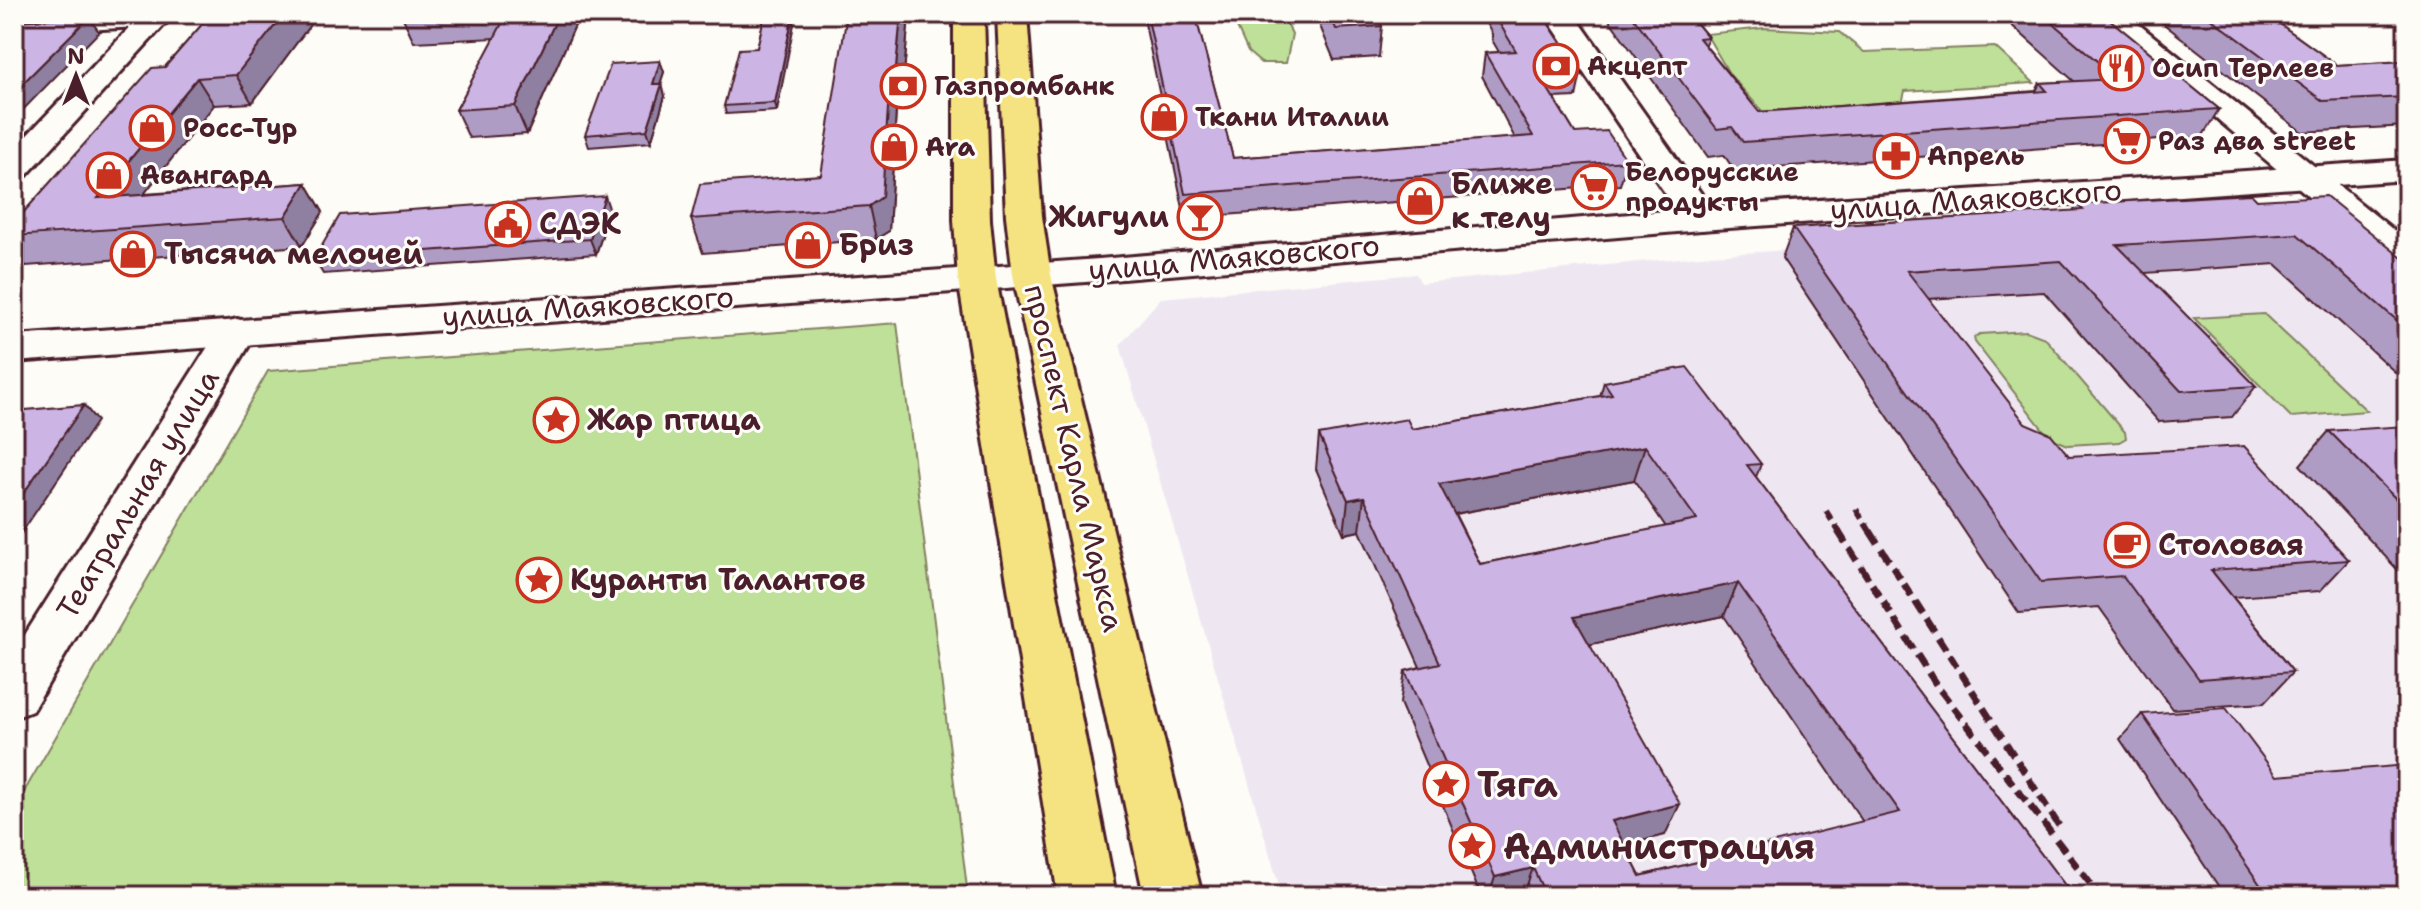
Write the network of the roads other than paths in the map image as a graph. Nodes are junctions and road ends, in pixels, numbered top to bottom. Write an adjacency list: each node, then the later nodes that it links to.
1 (969, 14): 13 (main road, проспект Карла Маркса)
2 (1012, 14): 12 (main road, проспект Карла Маркса)
3 (1559, 14): 10 (main road)
4 (2108, 14): 9 (main road)
5 (158, 16): 6 (main road); 7 (main road)
6 (14, 25)
7 (14, 169)
8 (2407, 170): 9 (main road, улица Маяковского)
9 (2306, 178): 10 (main road, улица Маяковского); 11 (main road)
10 (1701, 219): 12 (main road, улица Маяковского)
11 (2407, 260)
12 (1032, 275): 13 (main road, улица Маяковского); 18 (main road, проспект Карла Маркса)
13 (977, 279): 14 (main road, улица Маяковского); 17 (main road, проспект Карла Маркса)
14 (237, 332): 15 (main road, улица Маяковского); 16 (main road, Театральная улица)
15 (14, 349)
16 (14, 696)
17 (1087, 896)
18 (1173, 896)

